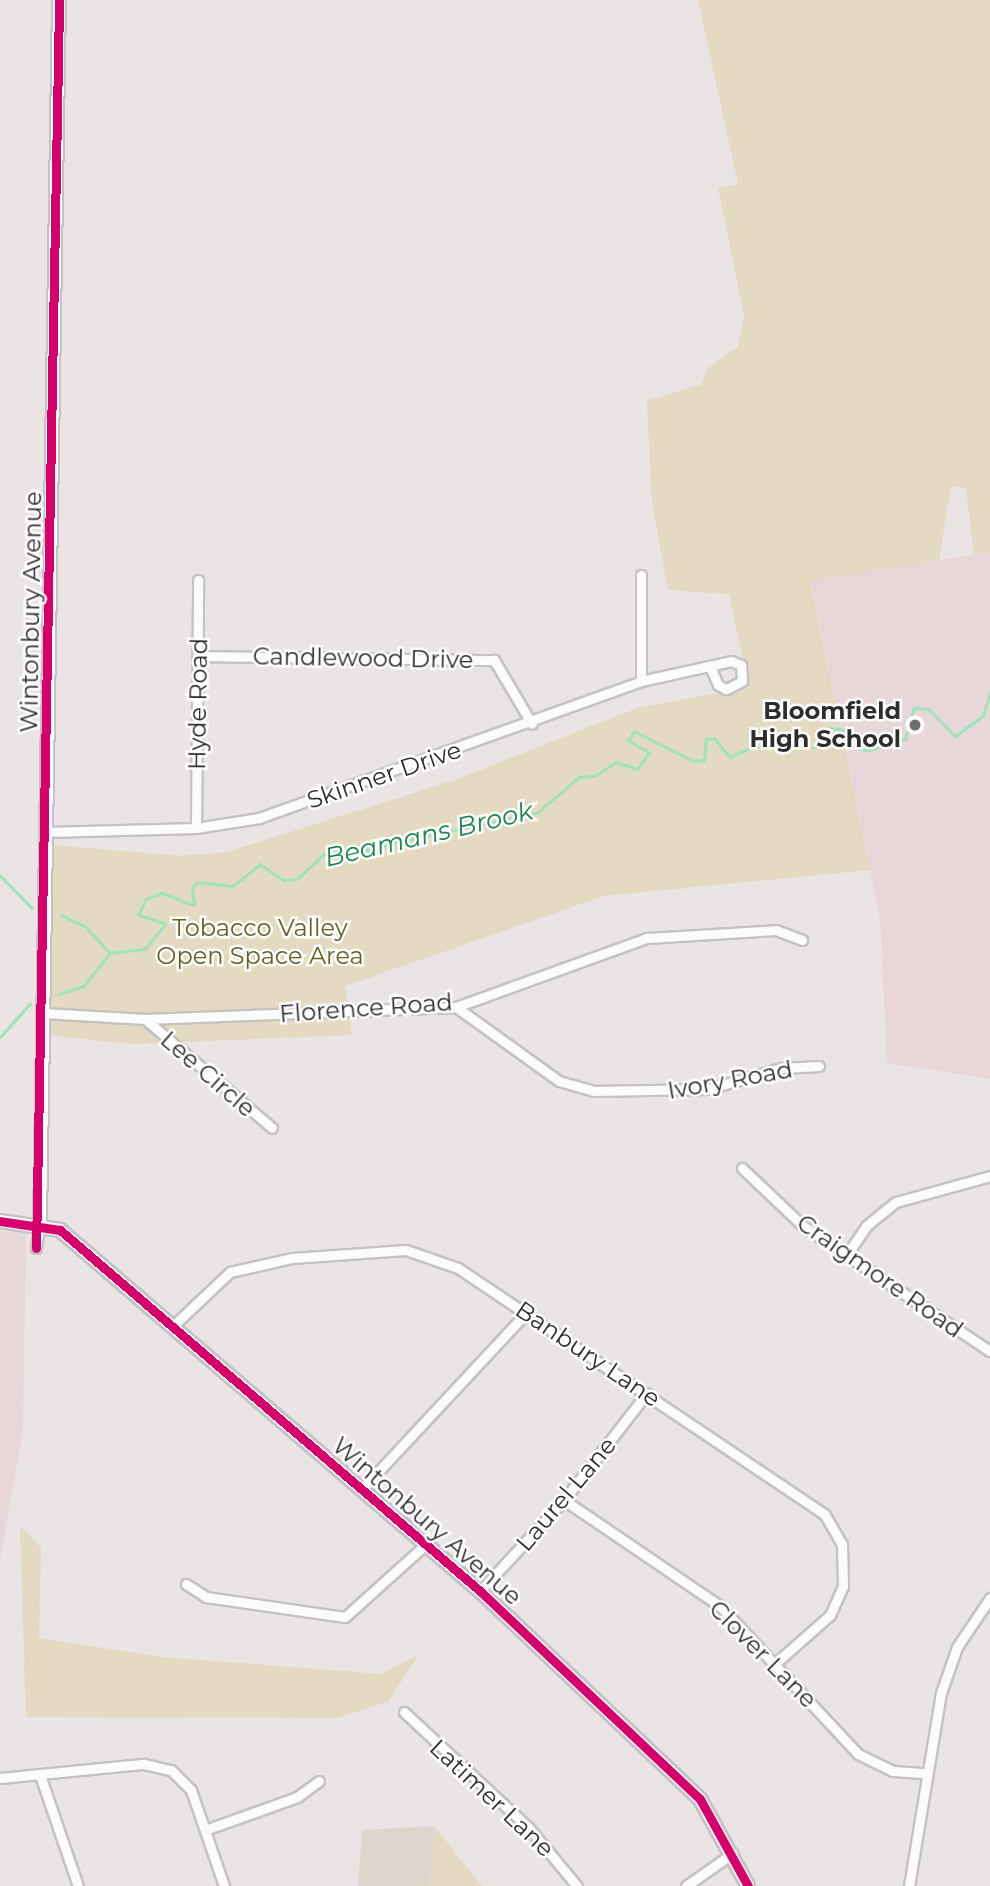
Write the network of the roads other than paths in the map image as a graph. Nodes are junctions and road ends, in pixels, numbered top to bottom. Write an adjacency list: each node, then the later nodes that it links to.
1 (59, 0): 9 (street, Wintonbury Avenue)
2 (641, 575): 6 (street)
3 (198, 580): 4 (street, Hyde Road)
4 (200, 656): 7 (street, Candlewood Drive); 8 (street, Hyde Road)
5 (710, 666): 6 (street, Skinner Drive)
6 (641, 681): 7 (street, Skinner Drive)
7 (533, 724): 8 (street, Skinner Drive)
8 (196, 828): 9 (street, Skinner Drive)
9 (46, 832): 12 (street, Wintonbury Avenue)
10 (802, 940): 11 (street, Florence Road)
11 (456, 1007): 13 (street, Florence Road); 14 (street, Ivory Road)
12 (44, 1013): 13 (street, Florence Road); 19 (street, Wintonbury Avenue)
13 (145, 1019): 15 (street, Lee Circle)
14 (819, 1066)
15 (272, 1128)
16 (742, 1168): 21 (street, Craigmore Road)
17 (990, 1176): 21 (street)
18 (0, 1221): 19 (street)
19 (40, 1224): 20 (street, Wintonbury Avenue); 23 (street, Wintonbury Avenue)
20 (36, 1248)
21 (846, 1256): 24 (street, Craigmore Road)
22 (526, 1313): 23 (street, Banbury Lane); 25 (street, Banbury Lane); 26 (street)
23 (175, 1324): 26 (street, Wintonbury Avenue)
24 (990, 1351)
25 (647, 1393): 27 (street, Laurel Lane); 34 (street, Banbury Lane)
26 (361, 1490): 28 (street, Wintonbury Avenue)
27 (564, 1500): 30 (street, Laurel Lane); 34 (street, Clover Lane)
28 (425, 1545): 29 (street); 30 (street, Wintonbury Avenue)
29 (186, 1584)
30 (481, 1591): 41 (street, Wintonbury Avenue)
31 (990, 1598): 32 (street)
32 (981, 1611): 33 (street); 36 (street)
33 (990, 1617)
34 (778, 1661): 36 (street, Clover Lane)
35 (404, 1712): 44 (street, Latimer Lane)
36 (925, 1773): 47 (street)
37 (0, 1778): 38 (street)
38 (41, 1778): 40 (street); 42 (street)
39 (319, 1781): 40 (street)
40 (205, 1830): 43 (street)
41 (733, 1853): 45 (street); 46 (street, Wintonbury Avenue)
42 (78, 1886)
43 (224, 1886)
44 (577, 1886)
45 (686, 1886)
46 (748, 1886)
47 (909, 1886)

